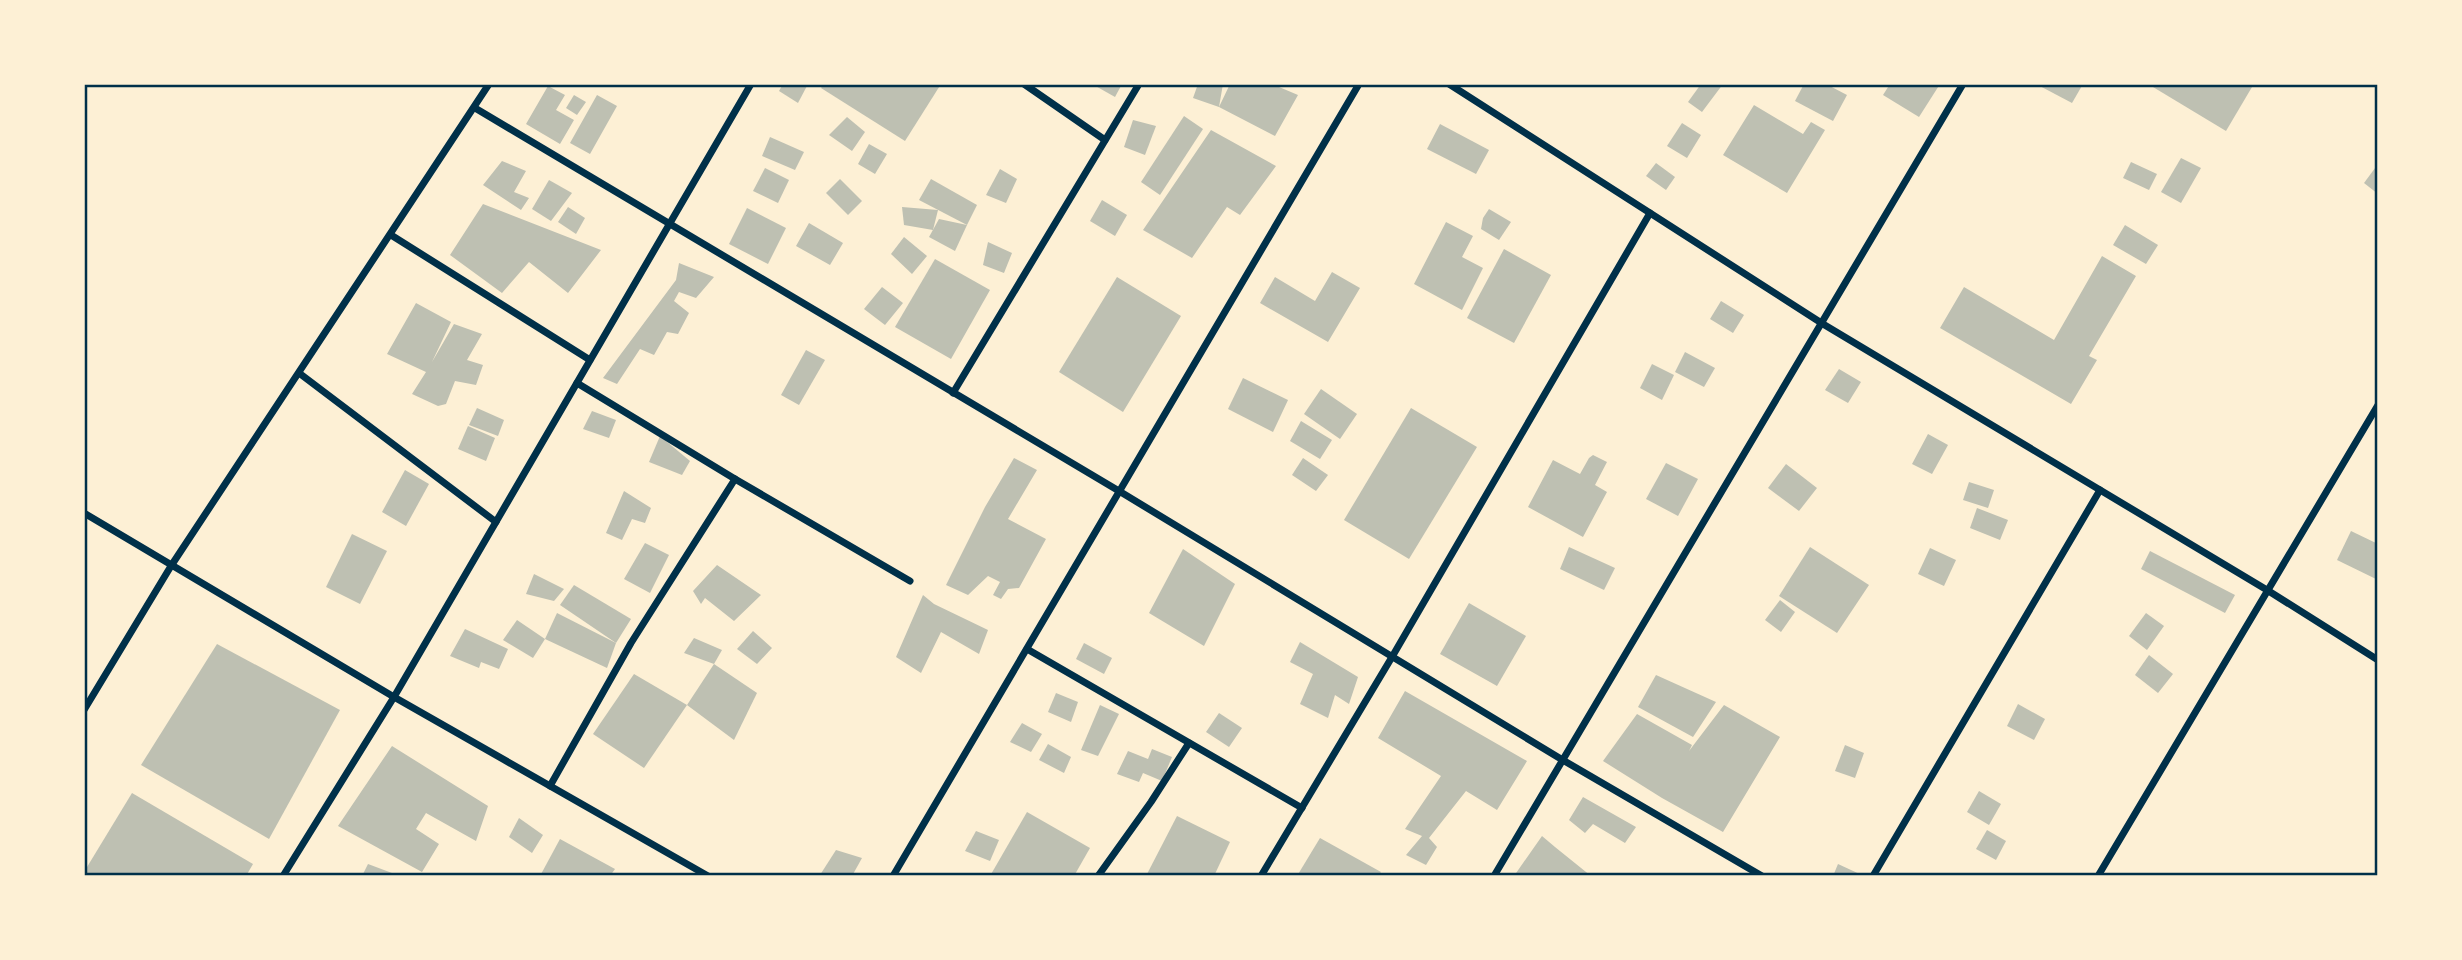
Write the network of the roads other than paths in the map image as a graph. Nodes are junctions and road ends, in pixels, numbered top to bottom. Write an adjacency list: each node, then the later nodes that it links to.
1 (489, 84): 8 (street)
2 (751, 84): 11 (street)
3 (1024, 84): 9 (street)
4 (1139, 84): 9 (street)
5 (1359, 84): 21 (street)
6 (1449, 84): 10 (street)
7 (1963, 84): 13 (street)
8 (475, 108): 11 (street); 12 (street)
9 (1105, 140): 17 (street)
10 (1650, 213): 13 (street); 28 (street)
11 (670, 224): 14 (street); 17 (street)
12 (391, 234): 14 (street); 15 (street)
13 (1822, 324): 20 (street); 33 (street)
14 (590, 360): 16 (street)
15 (299, 373): 23 (street); 24 (street)
16 (577, 383): 19 (street); 23 (street)
17 (953, 393): 21 (street)
18 (2378, 405): 26 (street)
19 (735, 479): 25 (street); 34 (street)
20 (2100, 490): 26 (street); 43 (street)
21 (1119, 491): 27 (street); 28 (street)
22 (84, 513): 24 (street)
23 (496, 522): 30 (street)
24 (171, 566): 30 (street); 31 (street)
25 (910, 581)
26 (2267, 590): 29 (street); 44 (street)
27 (1027, 649): 32 (street); 38 (street)
28 (1392, 657): 33 (street); 35 (street)
29 (2378, 660)
30 (394, 697): 34 (street); 36 (street)
31 (84, 710)
32 (1189, 743): 35 (street); 39 (street)
33 (1561, 760): 41 (street); 42 (street)
34 (550, 786): 37 (street)
35 (1302, 808): 40 (street)
36 (283, 876)
37 (708, 876)
38 (893, 876)
39 (1098, 876)
40 (1261, 876)
41 (1494, 876)
42 (1762, 876)
43 (1873, 876)
44 (2098, 876)

